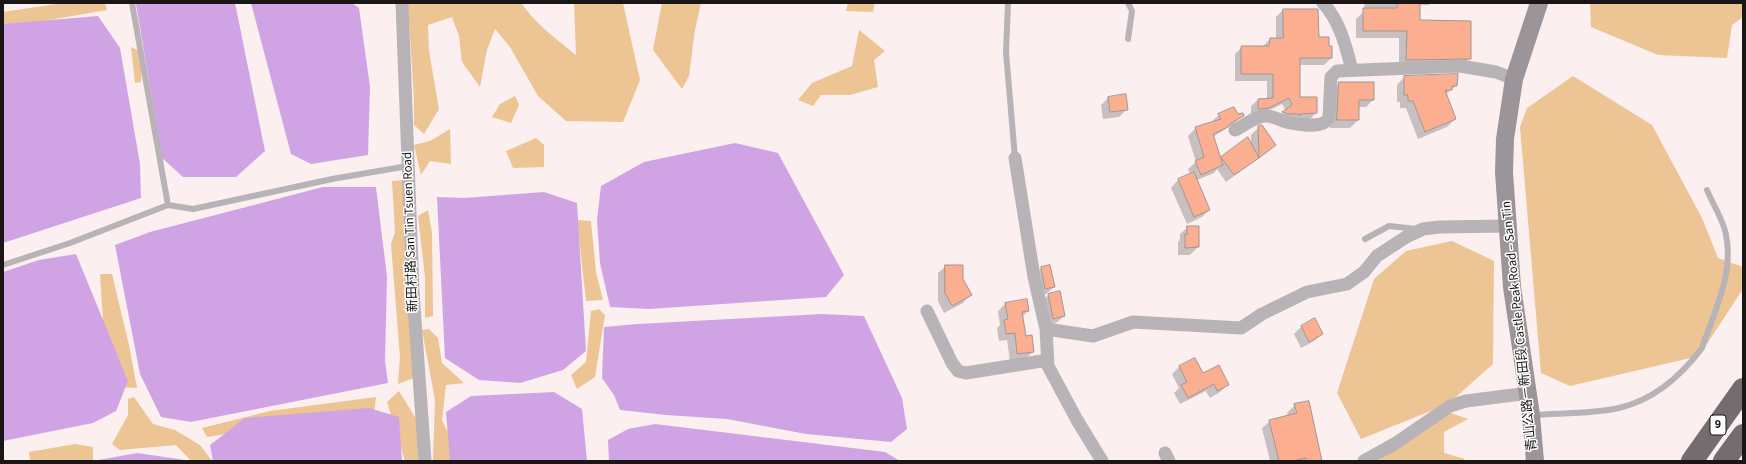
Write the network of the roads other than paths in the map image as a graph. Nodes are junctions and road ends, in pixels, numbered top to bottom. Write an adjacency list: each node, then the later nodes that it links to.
1 (132, 3): 14 (lane)
2 (402, 3): 12 (street, 新田村路 San Tin Tsuen Road)
3 (1008, 3): 11 (lane)
4 (1128, 3): 7 (lane)
5 (1323, 3): 8 (street)
6 (1539, 3): 9 (main road, 青山公路－新田段 Castle Peak Road – San Tin)
7 (1128, 39)
8 (1352, 70): 9 (street); 10 (street)
9 (1514, 79): 15 (main road, 青山公路－新田段 Castle Peak Road – San Tin)
10 (1235, 130)
11 (1015, 158): 20 (street)
12 (408, 166): 14 (lane); 26 (street, 新田村路 San Tin Tsuen Road)
13 (1707, 190): 24 (lane)
14 (168, 205): 18 (lane)
15 (1507, 226): 16 (street); 23 (main road, 青山公路－新田段 Castle Peak Road – San Tin)
16 (1423, 229): 17 (lane); 20 (street)
17 (1365, 240)
18 (3, 265)
19 (927, 311): 21 (street)
20 (1046, 329): 21 (street)
21 (1048, 360): 27 (street)
22 (1743, 389): 30 (highway, 9)
23 (1529, 393): 24 (main road, 青山公路－新田段 Castle Peak Road – San Tin); 28 (street)
24 (1531, 415): 29 (main road, 青山公路－新田段 Castle Peak Road – San Tin)
25 (1743, 435): 31 (highway, 9)
26 (425, 461)
27 (1102, 461)
28 (1364, 461)
29 (1534, 461)
30 (1692, 461)
31 (1724, 461)

